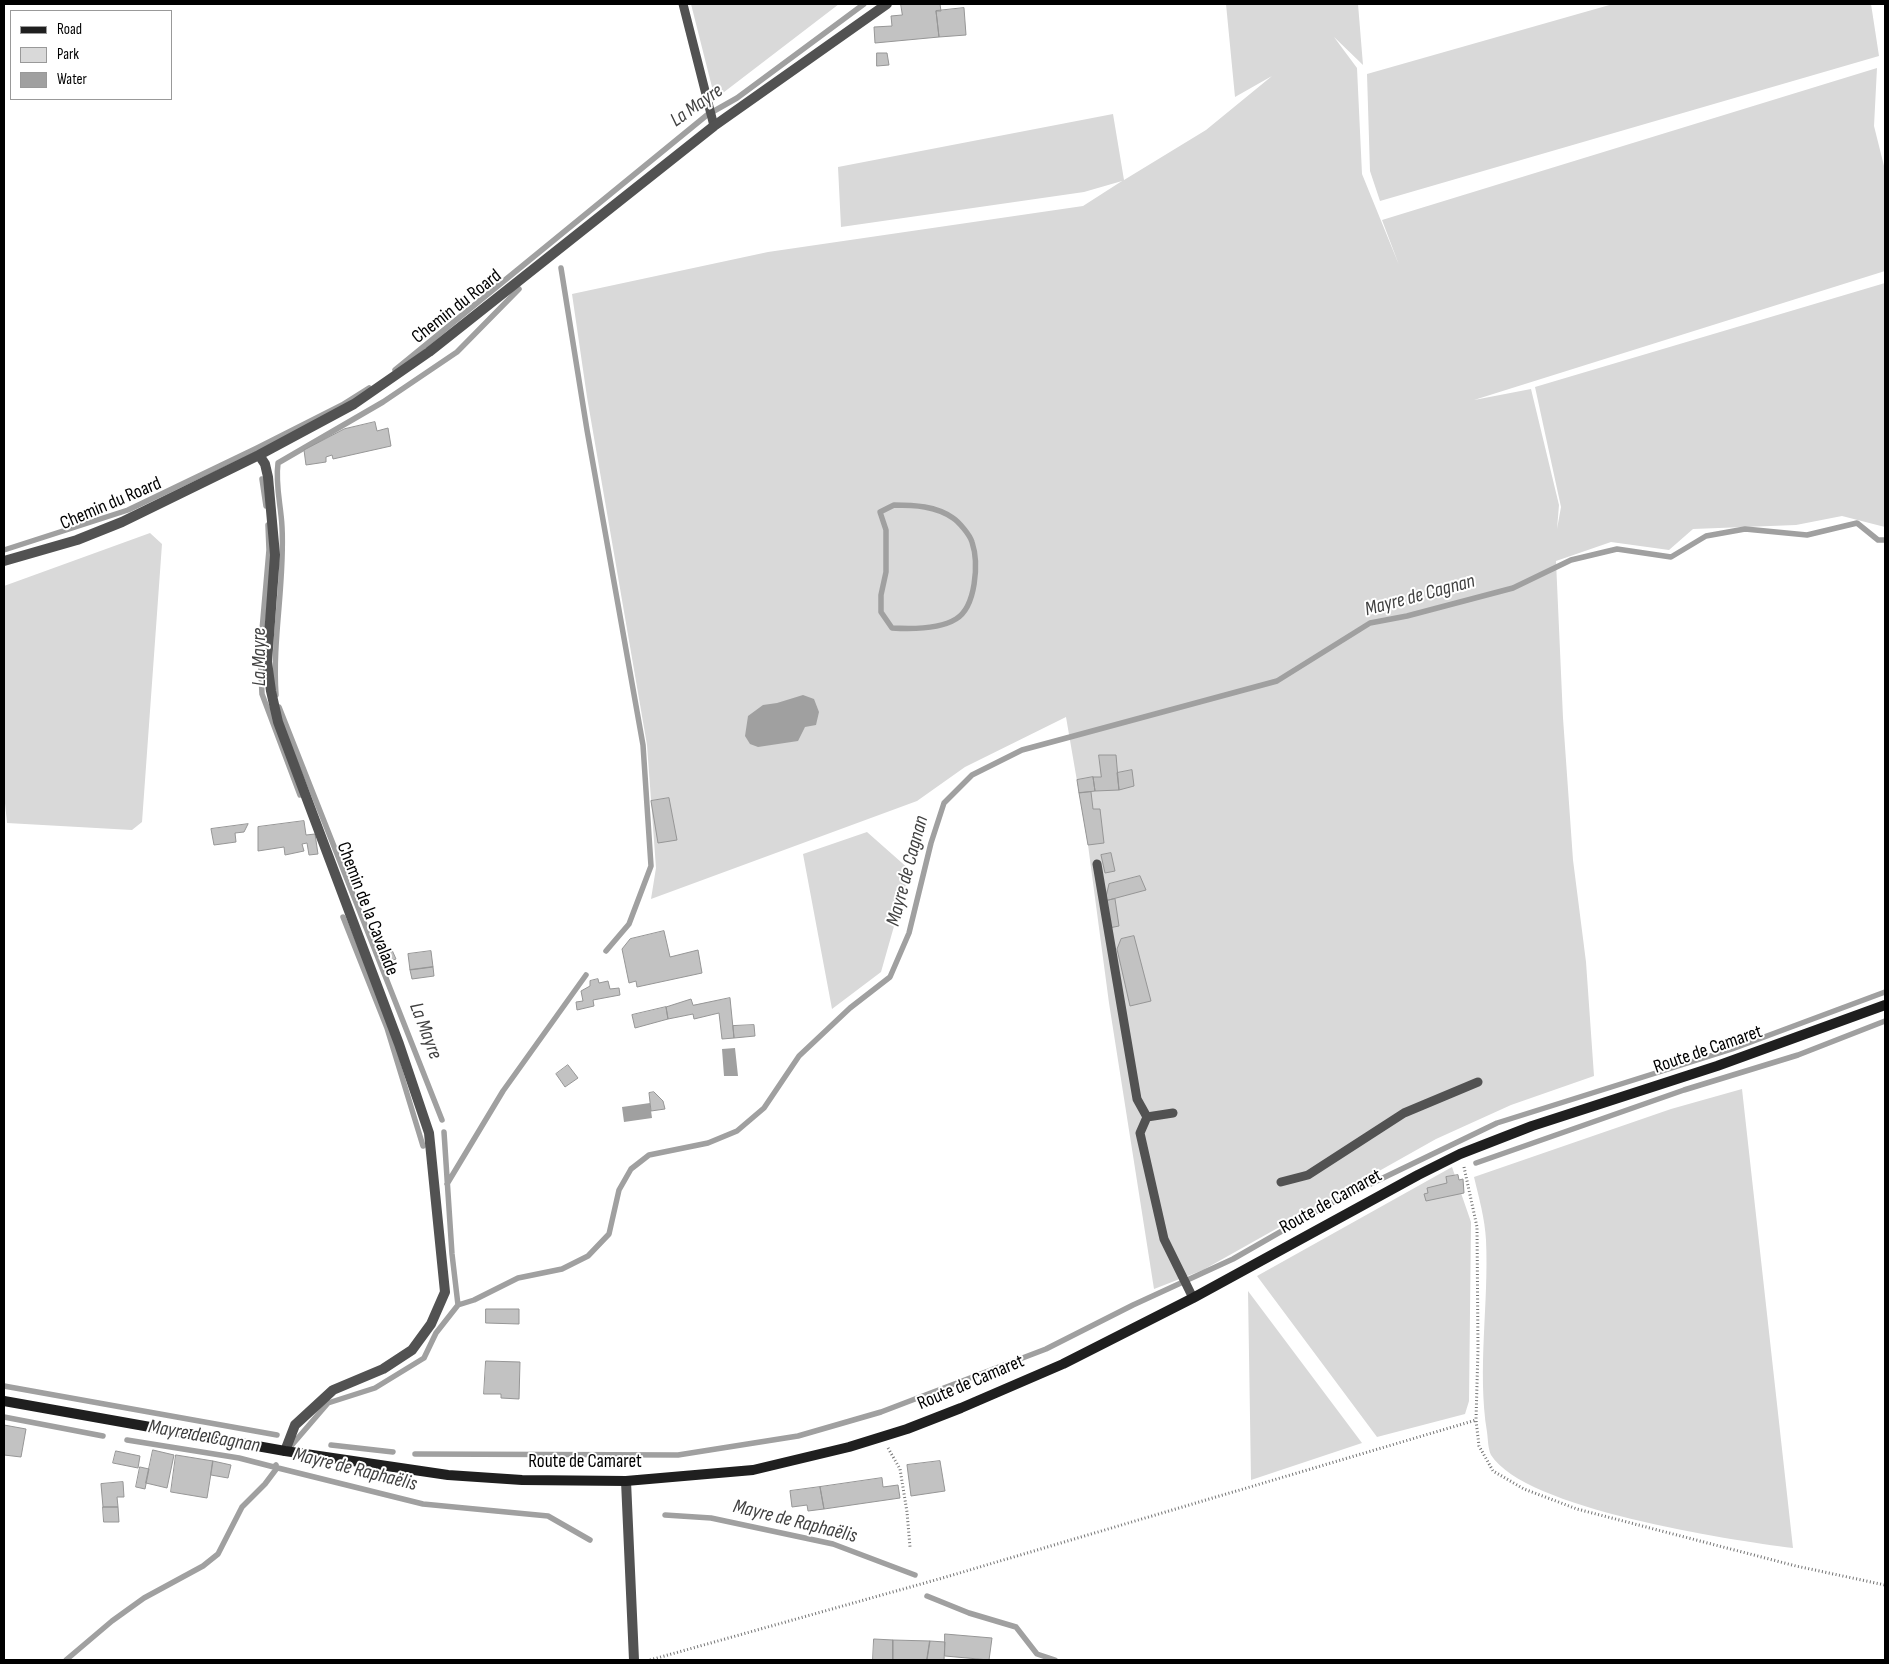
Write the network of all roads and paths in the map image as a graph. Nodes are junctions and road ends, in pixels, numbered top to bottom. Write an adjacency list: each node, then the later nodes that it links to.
1 (683, 4): 3 (lane)
2 (888, 4): 3 (street, Chemin du Roard)
3 (714, 126): 4 (street, Chemin du Roard)
4 (259, 456): 5 (street, Chemin du Roard); 17 (street, Chemin de la Cavalade)
5 (4, 561)
6 (1097, 864): 10 (lane)
7 (1885, 1005): 11 (main road, Route de Camaret)
8 (1478, 1082): 12 (lane)
9 (1173, 1113): 10 (lane)
10 (1147, 1117): 13 (lane)
11 (1460, 1154): 13 (main road, Route de Camaret); 15 (path)
12 (1280, 1182)
13 (1193, 1298): 16 (main road, Route de Camaret)
14 (4, 1401): 17 (main road, Route de Camaret)
15 (1476, 1420): 20 (path); 22 (path)
16 (882, 1437): 18 (main road, Route de Camaret); 19 (path)
17 (285, 1451): 18 (main road, Route de Camaret)
18 (626, 1481): 21 (street)
19 (910, 1547)
20 (1885, 1584)
21 (634, 1660)
22 (650, 1660)

